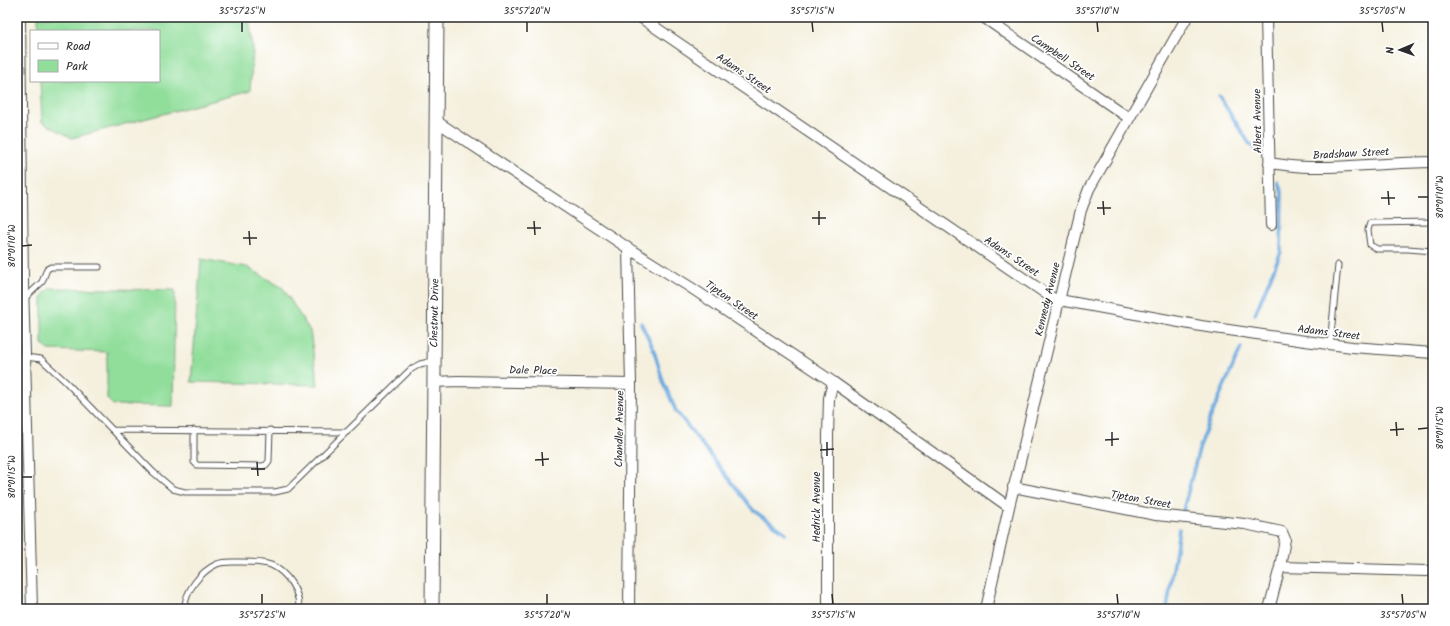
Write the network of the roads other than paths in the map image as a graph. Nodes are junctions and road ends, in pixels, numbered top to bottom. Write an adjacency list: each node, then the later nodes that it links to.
1 (20, 17): 17 (street)
2 (437, 17): 8 (street, Chestnut Drive)
3 (640, 17): 19 (street, Adams Street)
4 (983, 17): 7 (street, Campbell Street)
5 (1187, 17): 7 (street, Kennedy Avenue)
6 (1266, 17): 10 (street, Albert Avenue)
7 (1129, 118): 19 (street, Kennedy Avenue)
8 (436, 120): 13 (street, Tipton Street); 23 (street, Chestnut Drive)
9 (1433, 162): 10 (street, Bradshaw Street)
10 (1269, 163): 12 (street, Albert Avenue)
11 (1433, 222): 14 (lane)
12 (1271, 225)
13 (628, 248): 25 (street, Tipton Street); 26 (street, Chandler Avenue)
14 (1433, 251)
15 (1338, 265): 20 (lane)
16 (99, 268): 18 (lane)
17 (20, 283): 18 (street)
18 (24, 299): 22 (street)
19 (1059, 300): 20 (street, Adams Street); 31 (street, Kennedy Avenue)
20 (1330, 344): 21 (street, Adams Street)
21 (1433, 353)
22 (21, 356): 27 (lane); 35 (street)
23 (434, 360): 24 (street, Chestnut Drive); 30 (lane)
24 (434, 382): 26 (street, Dale Place); 38 (street, Chestnut Drive)
25 (833, 382): 32 (street, Tipton Street); 40 (street, Hedrick Avenue)
26 (631, 384): 39 (street, Chandler Avenue)
27 (113, 430): 28 (lane); 30 (lane)
28 (194, 430): 29 (lane); 29 (lane)
29 (270, 430): 30 (lane)
30 (347, 432)
31 (1014, 487): 32 (street, Kennedy Avenue); 33 (street, Tipton Street)
32 (1009, 507): 41 (street, Kennedy Avenue)
33 (1280, 567): 34 (street); 42 (street)
34 (1433, 570)
35 (32, 609)
36 (184, 609): 37 (lane)
37 (299, 609)
38 (432, 609)
39 (629, 609)
40 (828, 609)
41 (986, 609)
42 (1269, 609)

